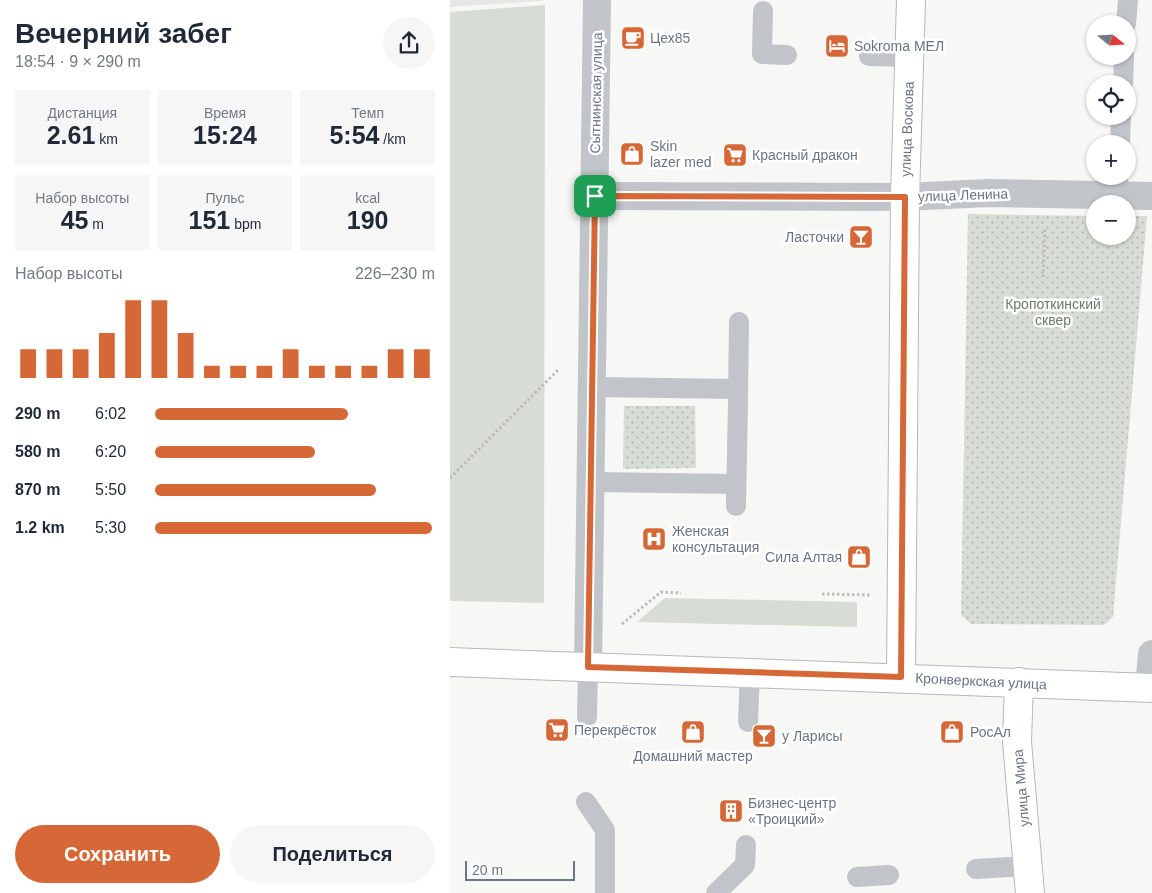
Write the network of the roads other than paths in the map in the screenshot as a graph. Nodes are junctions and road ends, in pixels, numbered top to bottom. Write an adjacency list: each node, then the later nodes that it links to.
1 (597, 0): 10 (street, Сытнинская улица)
2 (911, 0): 8 (street, улица Воскова)
3 (1128, 0): 5 (lane)
4 (763, 11): 6 (lane)
5 (1127, 15)
6 (788, 55)
7 (869, 56): 8 (lane)
8 (910, 57): 12 (street, улица Воскова)
9 (1117, 186): 11 (street, улица Ленина); 12 (street, улица Ленина)
10 (595, 196): 12 (street, улица Ленина); 14 (street, Сытнинская улица)
11 (1152, 196)
12 (905, 197): 23 (street, улица Воскова)
13 (739, 322): 15 (lane)
14 (592, 387): 15 (lane); 16 (street, Сытнинская улица)
15 (738, 396): 17 (lane)
16 (591, 482): 17 (lane); 21 (street, Сытнинская улица)
17 (736, 484): 18 (lane)
18 (736, 506)
19 (1152, 654): 25 (street)
20 (450, 662): 21 (street, Кронверкская улица)
21 (588, 667): 22 (street, Кронверкская улица); 26 (lane)
22 (750, 672): 23 (street, Кронверкская улица); 27 (lane)
23 (901, 677): 24 (street, Кронверкская улица)
24 (1019, 682): 25 (street, Кронверкская улица); 33 (street, улица Мира)
25 (1151, 687)
26 (587, 717)
27 (748, 722)
28 (586, 802): 34 (lane)
29 (746, 845): 35 (lane)
30 (976, 869): 33 (lane)
31 (889, 874): 32 (lane)
32 (857, 877)
33 (1029, 880)
34 (605, 893)
35 (716, 893)

